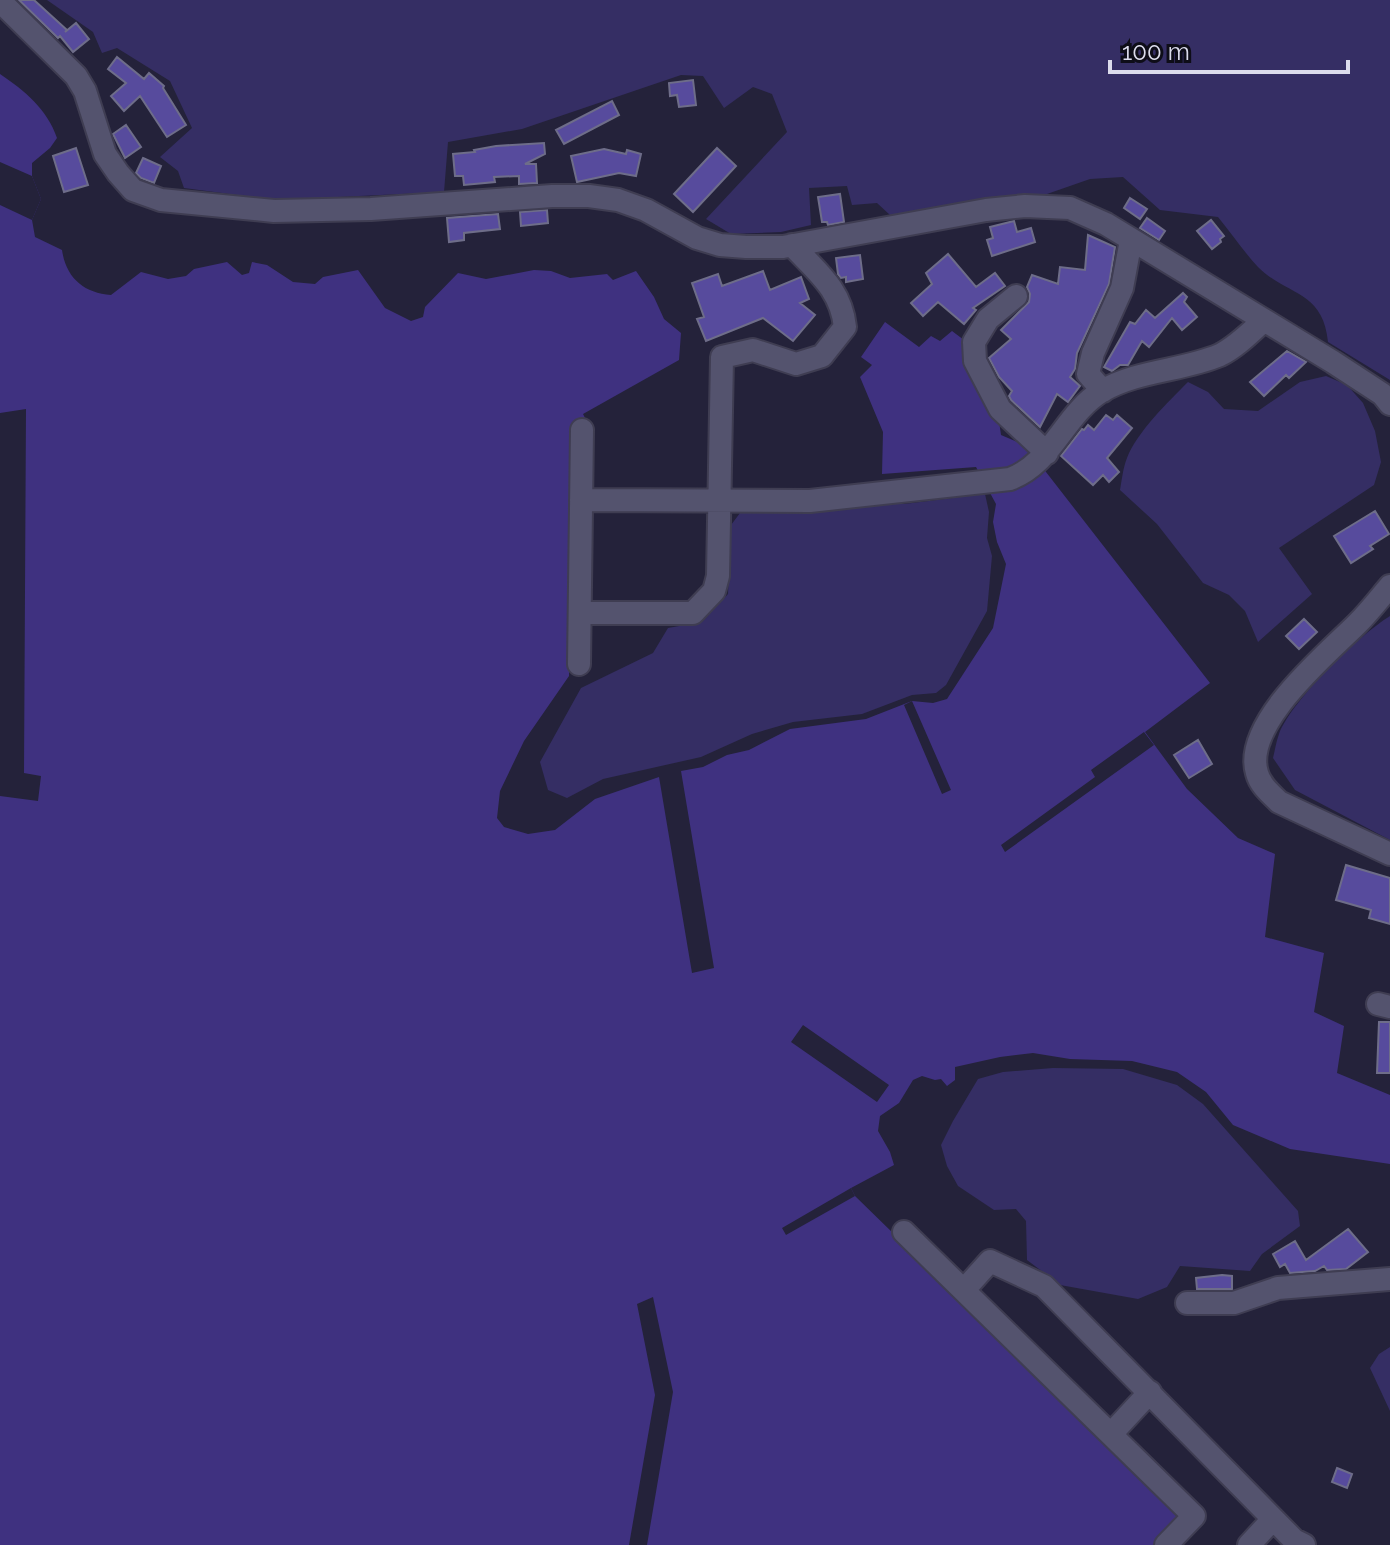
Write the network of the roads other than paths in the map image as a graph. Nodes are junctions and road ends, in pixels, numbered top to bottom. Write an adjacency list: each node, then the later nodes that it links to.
1 (0, 1): 3 (street)
2 (1131, 240): 3 (street); 5 (street); 6 (street)
3 (792, 245): 11 (street)
4 (1016, 296): 9 (street)
5 (1263, 321): 6 (street); 7 (street)
6 (1103, 391): 9 (street)
7 (1390, 404)
8 (582, 430): 10 (street)
9 (1046, 456): 11 (street)
10 (581, 500): 11 (street); 13 (street)
11 (719, 502): 13 (street)
12 (1390, 586): 15 (street)
13 (580, 613): 14 (street)
14 (579, 664)
15 (1390, 854)
16 (904, 1232): 18 (street)
17 (1390, 1279): 19 (street)
18 (964, 1290): 20 (street); 21 (street)
19 (1187, 1303)
20 (1150, 1392): 21 (street); 22 (street)
21 (1112, 1433): 23 (street)
22 (1273, 1519): 24 (street); 25 (street)
23 (1178, 1541)
24 (1249, 1545)
25 (1304, 1545)

